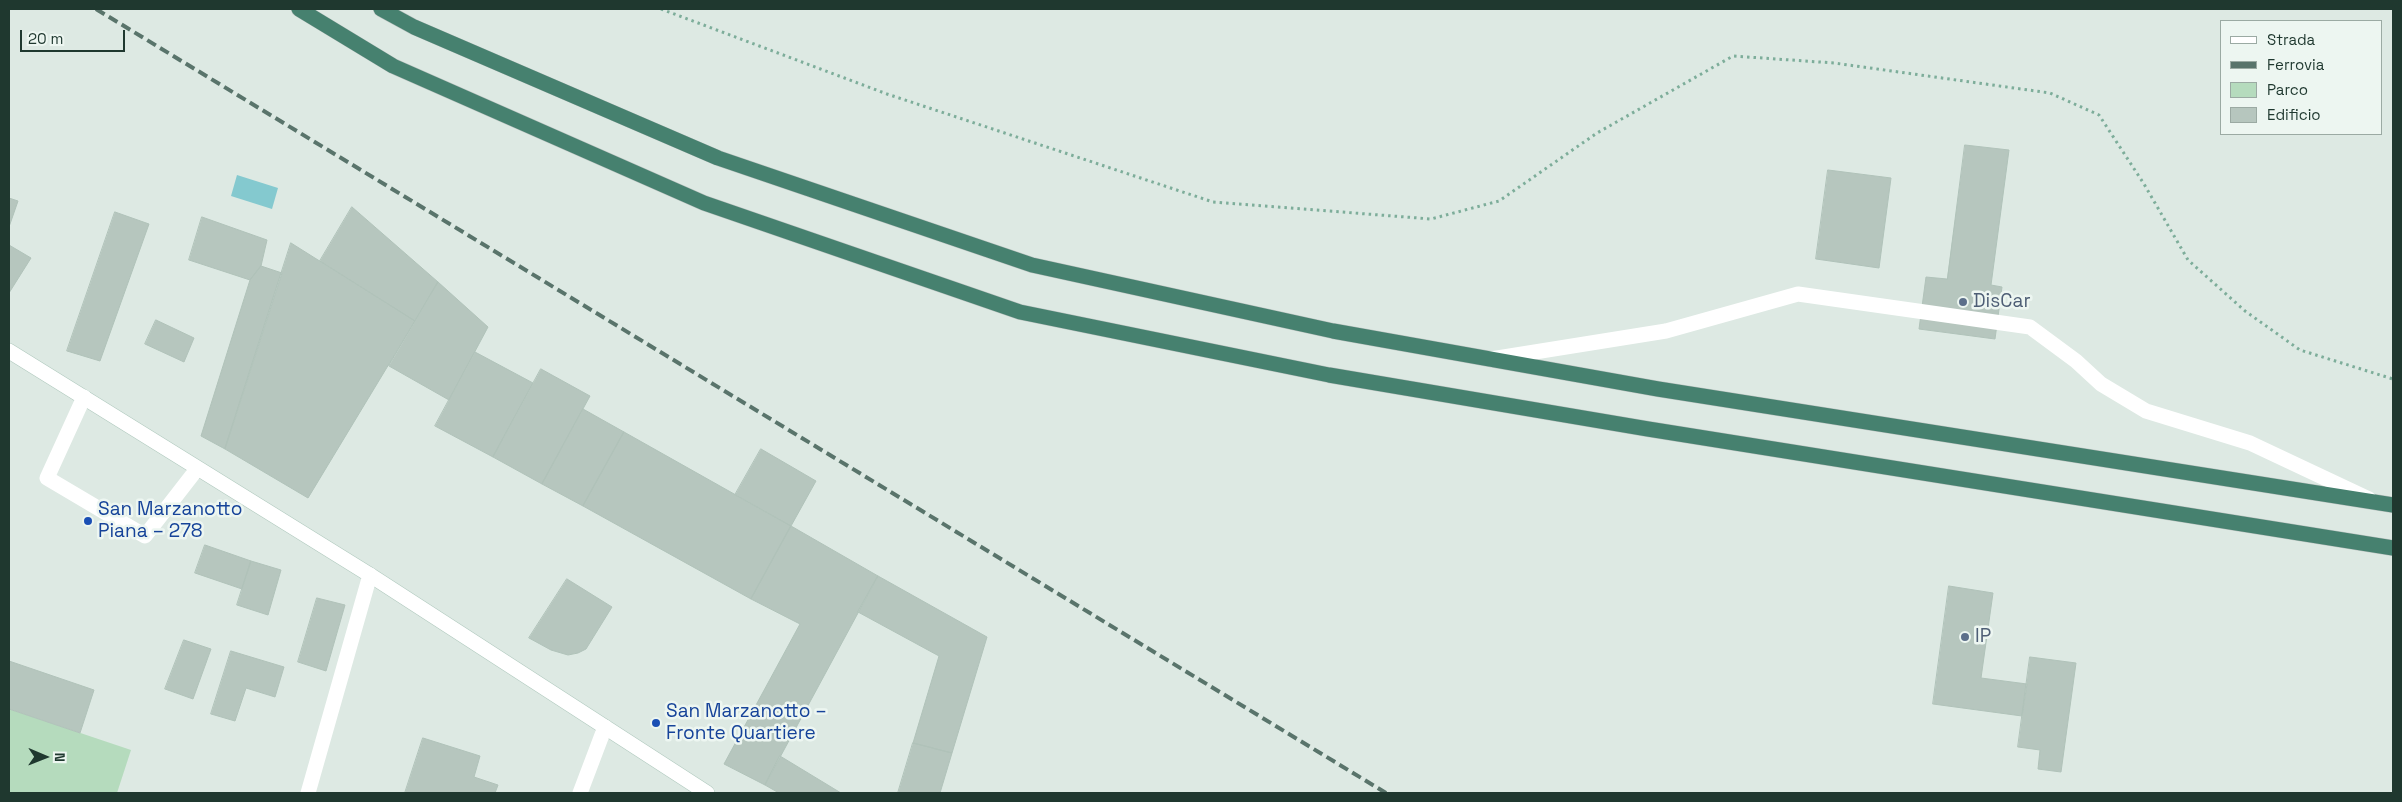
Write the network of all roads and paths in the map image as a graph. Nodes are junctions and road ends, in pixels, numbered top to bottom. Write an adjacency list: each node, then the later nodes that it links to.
1 (299, 9): 11 (highway)
2 (381, 9): 5 (highway)
3 (662, 9): 6 (path)
4 (9, 351): 7 (main road)
5 (1491, 359): 9 (highway); 9 (main road)
6 (2393, 379)
7 (84, 397): 8 (main road); 8 (main road)
8 (197, 469): 12 (main road)
9 (2374, 502): 10 (highway)
10 (2393, 505)
11 (2393, 548)
12 (370, 575): 13 (main road); 14 (main road)
13 (604, 727): 15 (main road); 16 (main road)
14 (308, 793)
15 (580, 793)
16 (707, 793)

